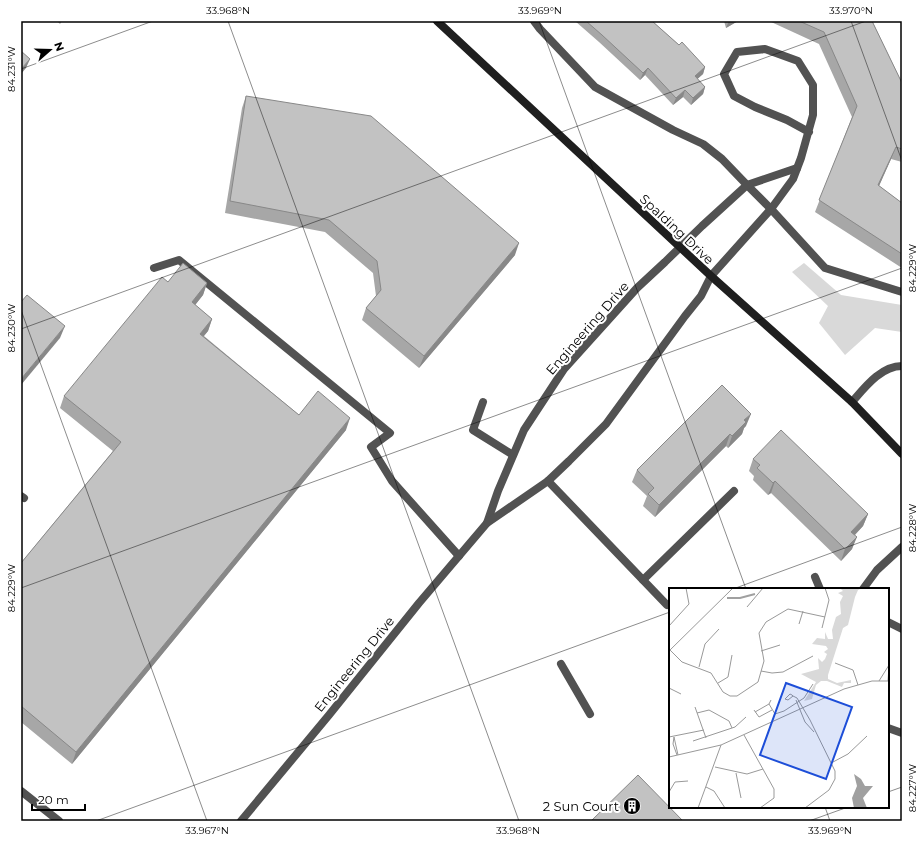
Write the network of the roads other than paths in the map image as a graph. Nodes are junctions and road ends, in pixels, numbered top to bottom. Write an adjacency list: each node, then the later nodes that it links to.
1 (436, 21): 7 (main road, Spalding Drive)
2 (534, 21): 5 (street)
3 (809, 132): 3 (street, Engineering Drive); 4 (street, Engineering Drive)
4 (797, 168): 5 (street); 6 (street, Engineering Drive)
5 (747, 185): 6 (street); 7 (street, Engineering Drive)
6 (771, 209): 9 (street, Engineering Drive); 10 (street)
7 (680, 248): 9 (main road, Spalding Drive); 15 (street, Engineering Drive)
8 (154, 268): 20 (street)
9 (711, 276): 13 (main road, Spalding Drive); 16 (street, Engineering Drive)
10 (902, 292)
11 (902, 366): 13 (street)
12 (483, 402): 15 (street)
13 (852, 402): 14 (main road, Spalding Drive)
14 (902, 454)
15 (513, 455): 18 (street, Engineering Drive)
16 (548, 481): 18 (street, Engineering Drive); 22 (street)
17 (734, 491): 22 (street)
18 (487, 522): 20 (street, Engineering Drive)
19 (902, 547): 24 (street)
20 (459, 556): 34 (street, Engineering Drive)
21 (815, 577): 23 (street)
22 (643, 580): 25 (street)
23 (820, 588)
24 (864, 588)
25 (667, 605)
26 (889, 622): 27 (street)
27 (902, 629)
28 (561, 664): 29 (street)
29 (590, 714)
30 (889, 728): 31 (street)
31 (902, 733)
32 (21, 791): 33 (street)
33 (59, 821)
34 (241, 821)

